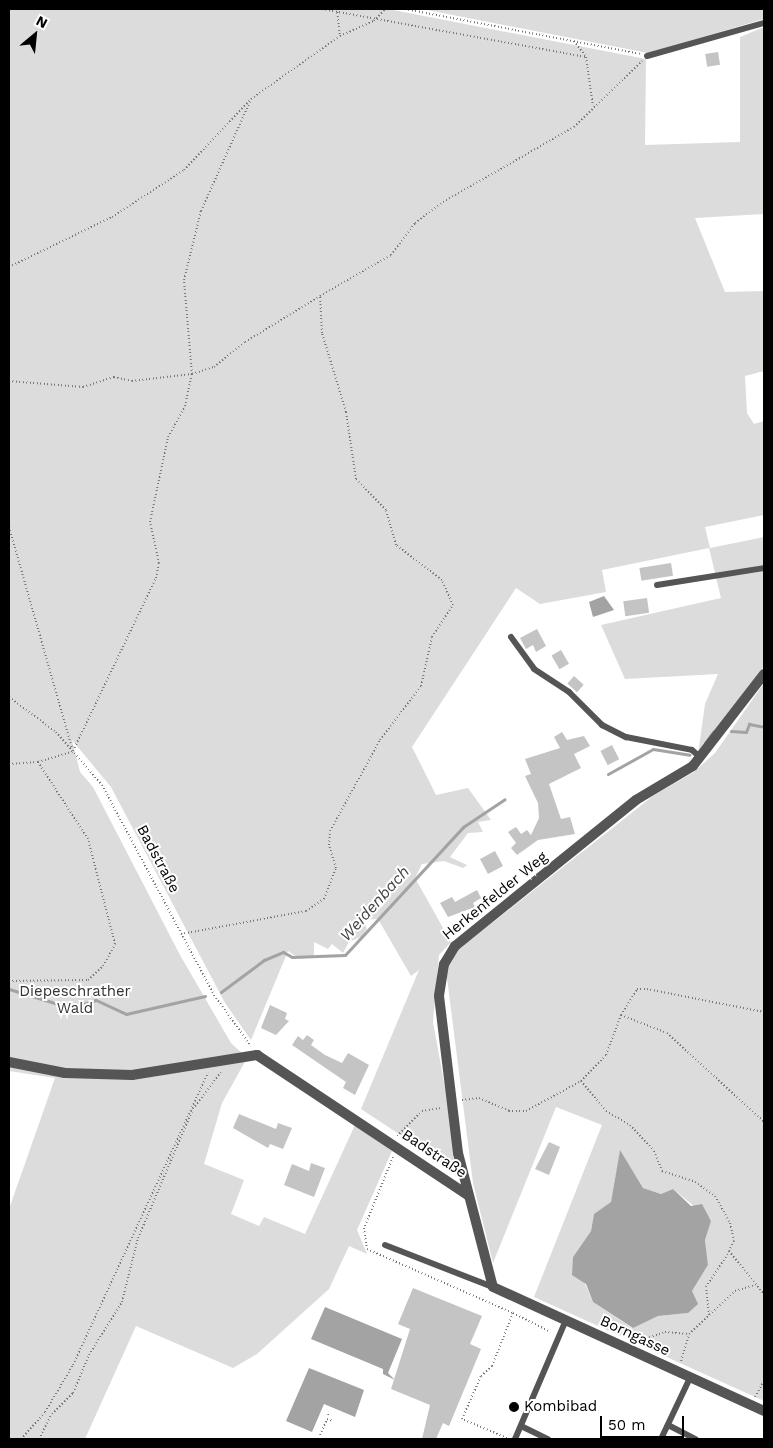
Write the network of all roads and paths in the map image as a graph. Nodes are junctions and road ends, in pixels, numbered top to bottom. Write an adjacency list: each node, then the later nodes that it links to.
1 (322, 9): 5 (path)
2 (337, 9): 5 (path)
3 (385, 9): 6 (path)
4 (405, 9): 9 (path)
5 (334, 11): 6 (path); 8 (path)
6 (374, 21): 8 (path); 11 (path)
7 (764, 23): 10 (lane)
8 (340, 36): 12 (path)
9 (574, 41): 10 (path); 11 (path)
10 (647, 56): 13 (path)
11 (586, 57): 13 (path)
12 (252, 99): 14 (path); 16 (path)
13 (593, 106): 15 (path)
14 (9, 267)
15 (320, 296): 16 (path); 28 (path)
16 (192, 374): 17 (path); 24 (path)
17 (9, 381)
18 (9, 527): 24 (path)
19 (764, 568): 20 (lane)
20 (657, 585)
21 (511, 637): 25 (lane)
22 (764, 674): 25 (street, Herkenfelder Weg)
23 (9, 696): 24 (path, Badstraße)
24 (73, 751): 26 (path); 28 (path, Badstraße)
25 (701, 758): 37 (street, Herkenfelder Weg)
26 (38, 762): 27 (path); 29 (path)
27 (9, 764)
28 (181, 934): 32 (path, Badstraße)
29 (9, 981)
30 (764, 1012): 31 (path)
31 (621, 1015): 36 (path); 38 (path)
32 (257, 1055): 33 (street); 39 (street, Badstraße)
33 (230, 1060): 35 (street); 62 (path)
34 (9, 1062): 35 (street)
35 (213, 1064): 61 (path)
36 (581, 1081): 37 (path); 42 (path)
37 (451, 1104): 39 (path); 40 (street, Herkenfelder Weg)
38 (764, 1122)
39 (395, 1146): 40 (street, Badstraße); 46 (path)
40 (468, 1195): 44 (street, Herkenfelder Weg)
41 (385, 1246): 44 (lane)
42 (729, 1251): 43 (path); 47 (path)
43 (755, 1285): 45 (path); 47 (path)
44 (493, 1287): 48 (street, Borngasse)
45 (764, 1294)
46 (513, 1313): 50 (path); 63 (path)
47 (709, 1314): 49 (path)
48 (566, 1320): 50 (lane); 51 (street, Borngasse)
49 (689, 1334): 51 (path); 52 (path)
50 (559, 1336): 59 (lane)
51 (625, 1348): 52 (street, Borngasse)
52 (676, 1371): 53 (street, Borngasse)
53 (690, 1378): 55 (street, Borngasse); 58 (lane)
54 (764, 1381): 55 (path)
55 (749, 1405): 56 (street, Borngasse)
56 (764, 1411)
57 (333, 1421): 60 (path)
58 (668, 1425): 66 (lane); 67 (lane)
59 (521, 1426): 64 (lane); 65 (lane)
60 (320, 1435)
61 (20, 1439)
62 (39, 1439)
63 (509, 1439)
64 (515, 1439)
65 (548, 1439)
66 (661, 1439)
67 (696, 1439)

